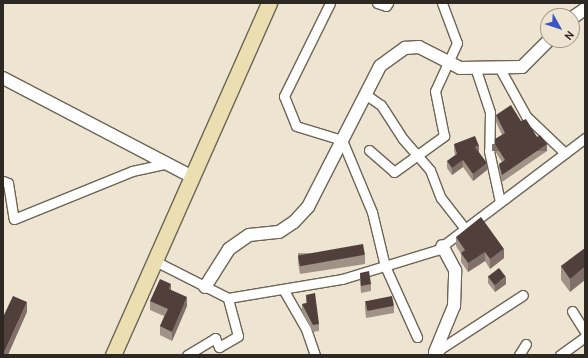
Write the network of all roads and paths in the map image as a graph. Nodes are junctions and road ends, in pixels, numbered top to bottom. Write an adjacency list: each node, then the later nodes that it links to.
1 (269, 3): 18 (main road)
2 (330, 3): 12 (street)
3 (376, 3): 4 (street)
4 (388, 3)
5 (442, 3): 7 (street)
6 (541, 48): 8 (street)
7 (448, 62): 9 (street); 11 (street); 16 (street)
8 (500, 67): 9 (street); 15 (street)
9 (475, 68): 20 (street)
10 (3, 78): 17 (street)
11 (365, 94): 12 (street); 16 (street)
12 (342, 140): 24 (street); 25 (street)
13 (583, 142): 15 (street)
14 (369, 150): 16 (street)
15 (565, 153): 20 (street)
16 (418, 156): 21 (street)
17 (166, 164): 18 (street); 19 (street)
18 (192, 177): 23 (main road)
19 (3, 181)
20 (500, 202): 21 (street)
21 (465, 229): 22 (street)
22 (442, 246): 24 (street); 35 (street)
23 (155, 261): 25 (street); 34 (main road)
24 (385, 266): 26 (street); 31 (street)
25 (205, 287): 28 (street)
26 (283, 289): 28 (street); 37 (street)
27 (523, 295): 35 (street)
28 (228, 298): 36 (street)
29 (572, 311): 30 (street)
30 (585, 332)
31 (417, 337)
32 (585, 337): 39 (street)
33 (526, 344): 38 (street)
34 (116, 354)
35 (435, 354)
36 (187, 355)
37 (315, 355)
38 (519, 355)
39 (560, 355)

